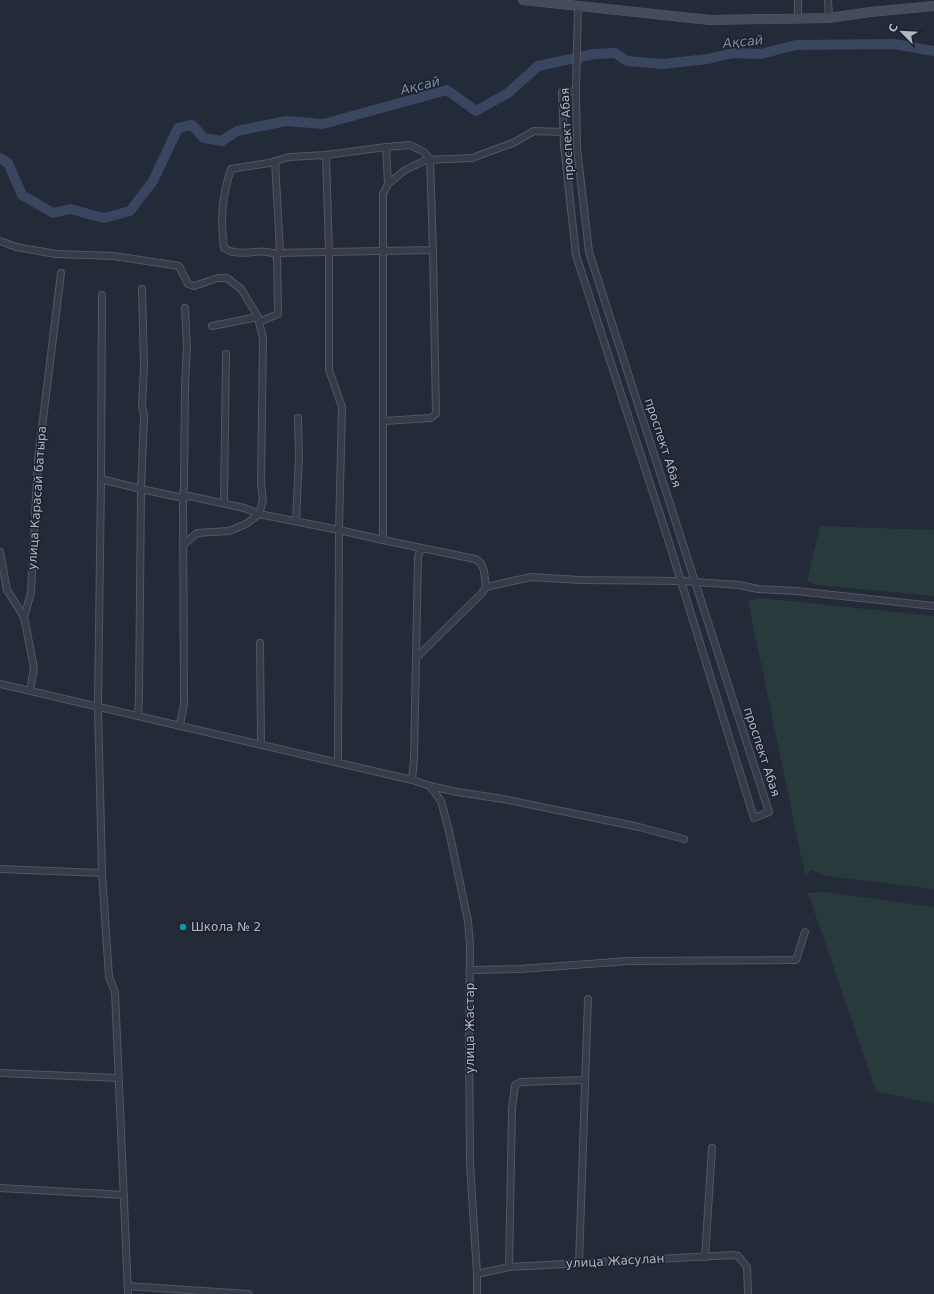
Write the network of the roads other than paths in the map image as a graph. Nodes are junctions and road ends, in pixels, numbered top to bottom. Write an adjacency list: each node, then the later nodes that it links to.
1 (523, 0): 4 (main road)
2 (798, 0): 9 (street)
3 (828, 0): 8 (street)
4 (550, 1): 5 (main road)
5 (560, 2): 6 (main road)
6 (581, 3): 9 (main road); 10 (street, проспект Абая)
7 (934, 6): 8 (main road)
8 (829, 18): 9 (main road)
9 (798, 19)
10 (576, 91): 11 (street, проспект Абая); 43 (street, проспект Абая)
11 (563, 132): 14 (street); 42 (street, проспект Абая)
12 (386, 147): 13 (street); 14 (street); 16 (street)
13 (326, 155): 15 (street); 20 (street)
14 (430, 159): 16 (street); 18 (street)
15 (275, 161): 21 (street); 21 (street)
16 (388, 184): 19 (street)
17 (0, 241): 26 (street)
18 (434, 250): 19 (street); 30 (street)
19 (383, 251): 20 (street); 30 (street)
20 (329, 252): 21 (street); 37 (street)
21 (277, 253): 26 (street)
22 (61, 273): 46 (street, улица Карасай батыра)
23 (142, 289): 32 (street)
24 (102, 295): 31 (street)
25 (185, 308): 33 (street)
26 (259, 320): 27 (street); 35 (street)
27 (212, 326)
28 (226, 354): 34 (street)
29 (298, 418): 36 (street)
30 (384, 421): 38 (street)
31 (101, 479): 32 (street); 51 (street)
32 (141, 489): 33 (street); 52 (street)
33 (183, 498): 34 (street); 39 (street)
34 (224, 503): 35 (street)
35 (260, 514): 36 (street); 39 (street)
36 (296, 521): 37 (street)
37 (338, 530): 38 (street); 55 (street)
38 (383, 540): 40 (street)
39 (183, 545): 53 (street)
40 (423, 549): 44 (street); 48 (street)
41 (0, 552): 46 (street)
42 (682, 581): 43 (street); 43 (street, проспект Абая); 44 (street)
43 (696, 583): 45 (street)
44 (486, 587): 48 (street)
45 (934, 606)
46 (24, 617): 50 (street, улица Карасай батыра)
47 (260, 643): 54 (street)
48 (416, 658): 56 (street)
49 (0, 684): 50 (street)
50 (30, 691): 51 (street)
51 (98, 707): 52 (street); 60 (street)
52 (138, 716): 53 (street)
53 (180, 726): 54 (street)
54 (261, 745): 55 (street)
55 (338, 763): 56 (street)
56 (412, 780): 57 (street)
57 (430, 786): 58 (street); 62 (street, улица Жастар)
58 (684, 839)
59 (0, 869): 60 (street)
60 (102, 873): 65 (street)
61 (805, 932): 62 (street)
62 (470, 970): 73 (street, улица Жастар)
63 (588, 999): 66 (street)
64 (0, 1073): 65 (street)
65 (118, 1078): 69 (street)
66 (586, 1080): 71 (street); 72 (street)
67 (712, 1148): 70 (street)
68 (0, 1188): 69 (street)
69 (124, 1195): 74 (street)
70 (705, 1257): 71 (street, улица Жасулан); 78 (street, улица Жасулан)
71 (579, 1263): 72 (street, улица Жасулан)
72 (509, 1267): 73 (street, улица Жасулан)
73 (477, 1274): 77 (street, улица Жастар)
74 (128, 1286): 75 (street); 76 (street)
75 (128, 1294)
76 (248, 1294)
77 (477, 1294)
78 (748, 1294)

